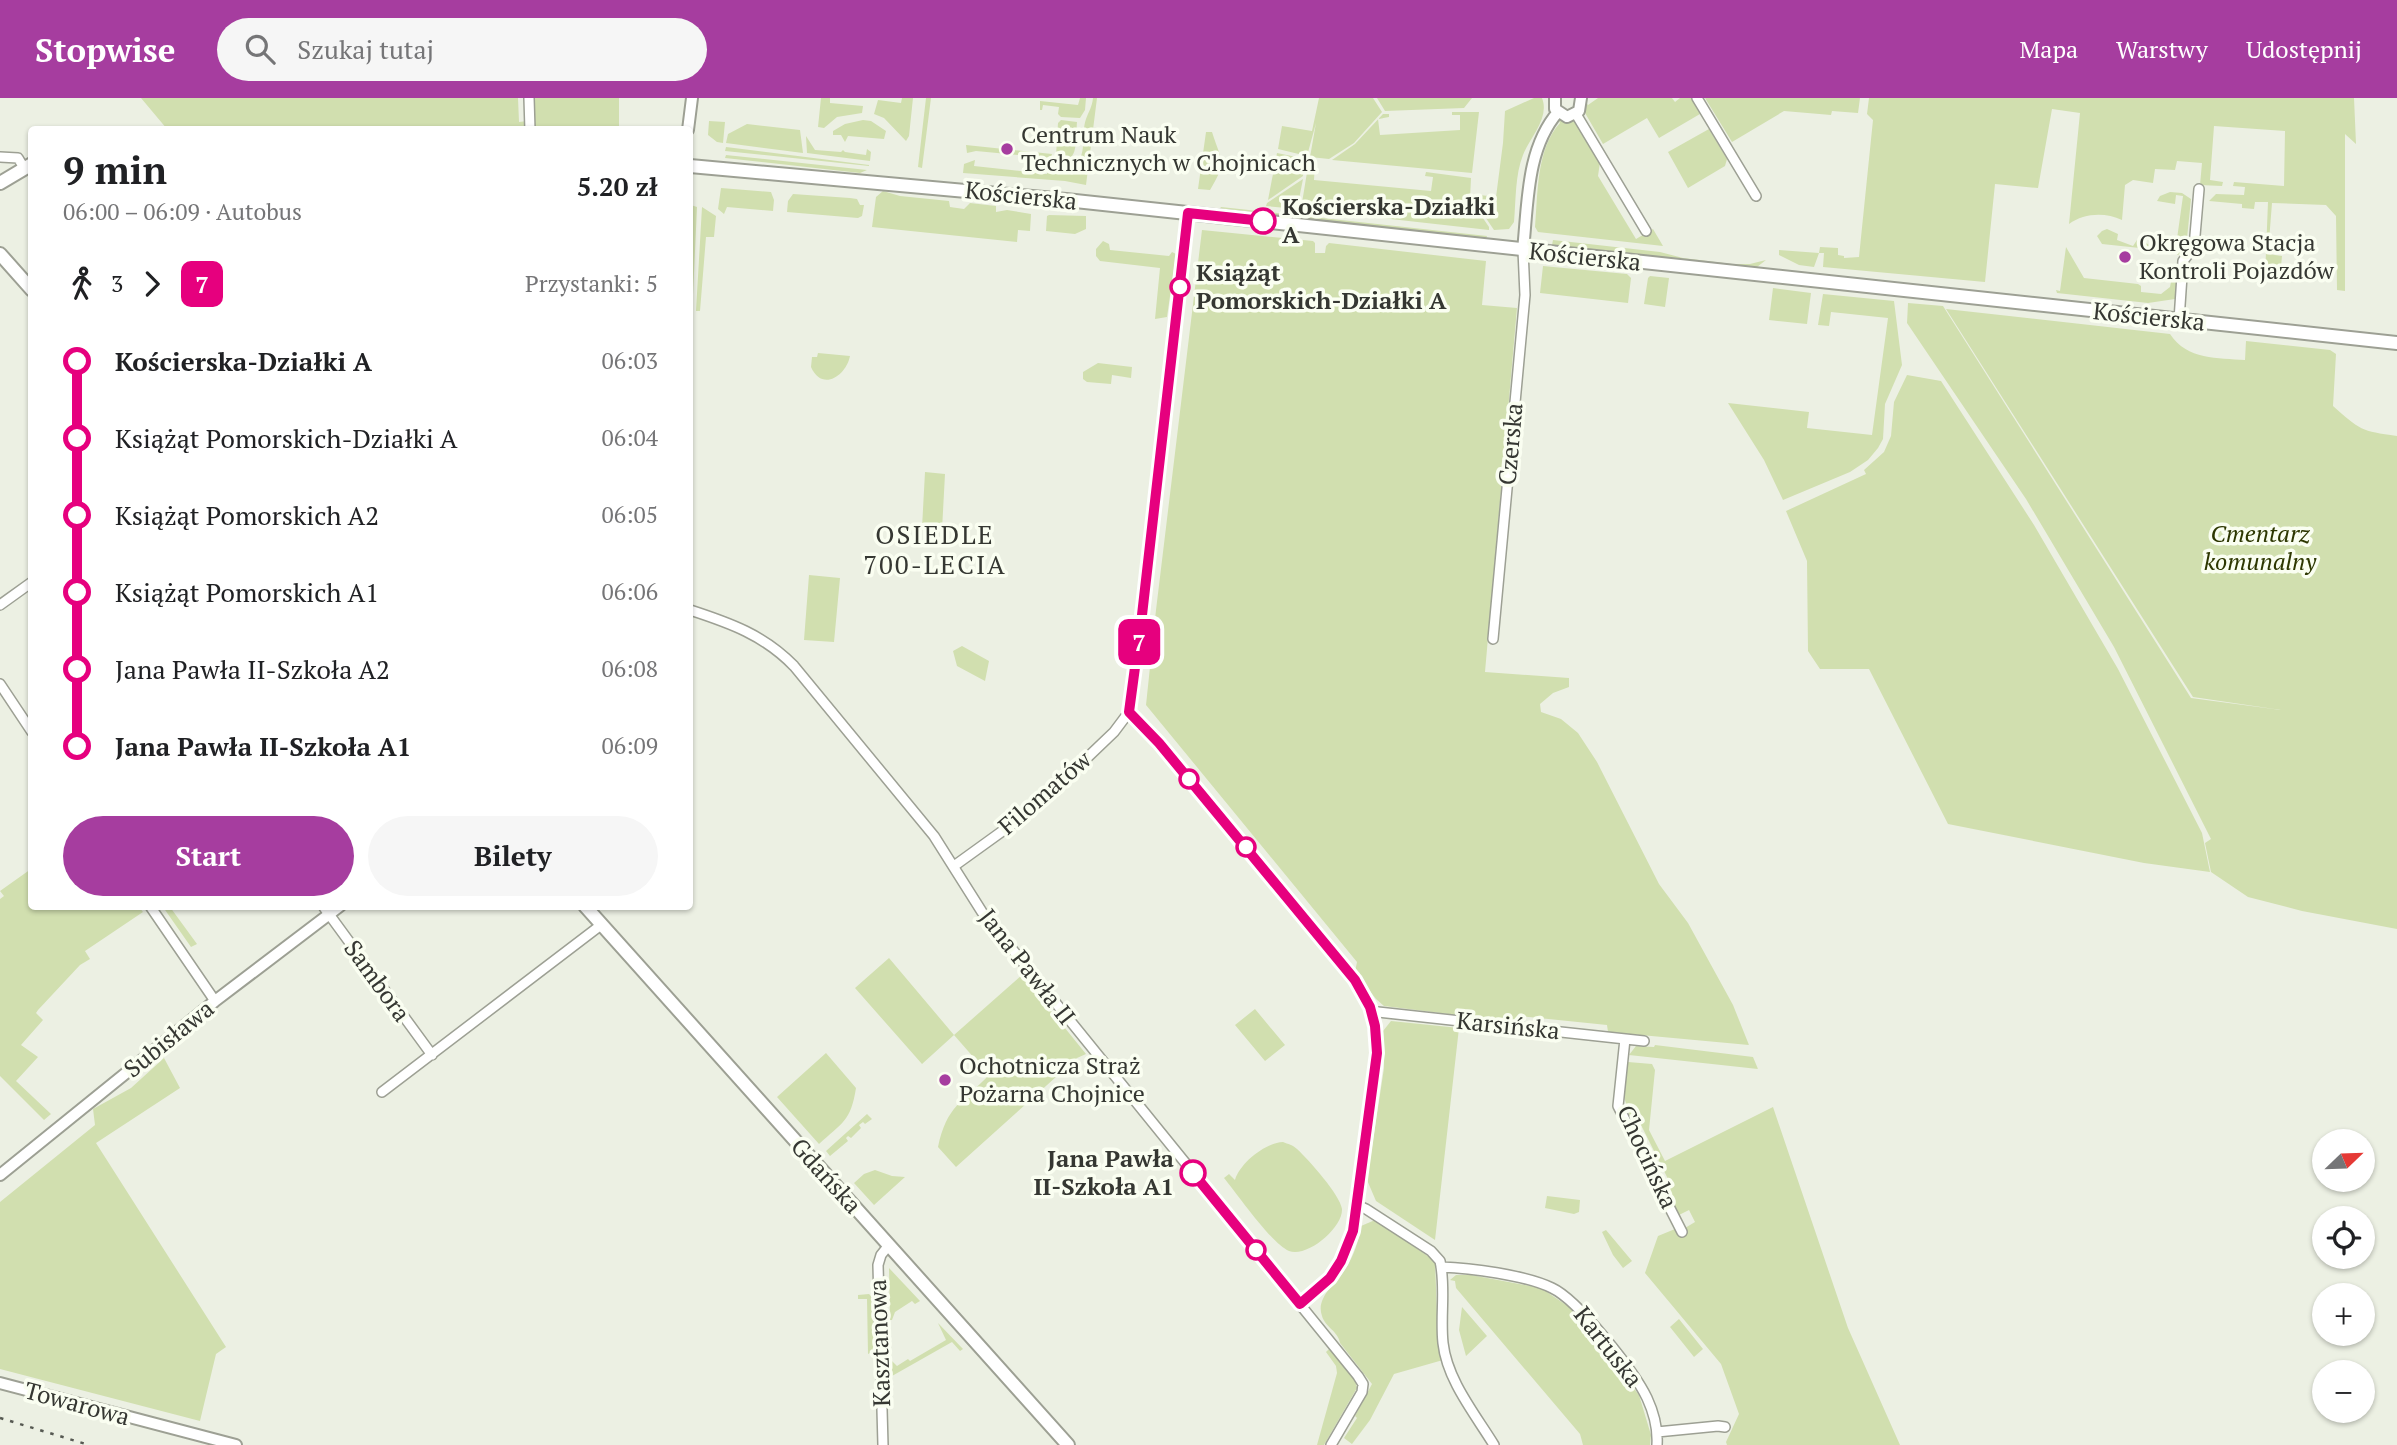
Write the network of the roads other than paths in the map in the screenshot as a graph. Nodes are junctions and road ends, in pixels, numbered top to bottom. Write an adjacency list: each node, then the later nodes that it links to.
1 (529, 98): 8 (street)
2 (692, 98): 9 (street)
3 (1555, 98): 6 (street)
4 (1581, 98): 7 (street)
5 (1697, 98): 15 (street)
6 (1558, 112): 7 (street); 18 (street)
7 (1576, 114): 17 (street)
8 (530, 126)
9 (688, 126)
10 (0, 157): 11 (street)
11 (27, 166): 13 (main road)
12 (693, 166): 16 (main road, Kościerska)
13 (0, 183)
14 (2199, 190): 21 (street)
15 (1756, 196)
16 (1188, 213): 18 (main road, Kościerska); 28 (street)
17 (1646, 231)
18 (1523, 250): 21 (main road, Kościerska); 26 (street, Czerska)
19 (0, 254): 20 (main road)
20 (28, 286)
21 (2179, 320): 22 (main road, Kościerska)
22 (2397, 343)
23 (28, 585): 24 (street)
24 (0, 606)
25 (693, 611): 30 (street, Jana Pawła II)
26 (1493, 639)
27 (0, 684): 29 (street)
28 (1129, 712): 30 (street, Filomatów); 36 (street)
29 (28, 726)
30 (954, 866): 46 (street, Jana Pawła II)
31 (153, 910): 35 (street)
32 (588, 910): 34 (main road, Gdańska)
33 (326, 911): 35 (street, Subisława); 39 (street, Sambora)
34 (601, 925): 39 (street); 44 (main road, Gdańska)
35 (215, 1001): 41 (street, Subisława)
36 (1372, 1014): 37 (street, Karsińska); 42 (street)
37 (1625, 1039): 38 (street, Karsińska); 43 (street, Chocińska)
38 (1644, 1041)
39 (432, 1055): 40 (street)
40 (382, 1092)
41 (0, 1175)
42 (1357, 1205): 45 (street); 46 (street)
43 (1682, 1232)
44 (889, 1245): 51 (street, Kasztanowa); 52 (main road, Gdańska)
45 (1441, 1268): 49 (street, Kartuska); 54 (street)
46 (1300, 1304): 53 (street, Jana Pawła II)
47 (0, 1383): 50 (street, Towarowa)
48 (1725, 1427): 49 (street)
49 (1657, 1432): 55 (street, Kartuska)
50 (236, 1445)
51 (883, 1445)
52 (1068, 1445)
53 (1331, 1445)
54 (1494, 1445)
55 (1657, 1445)

